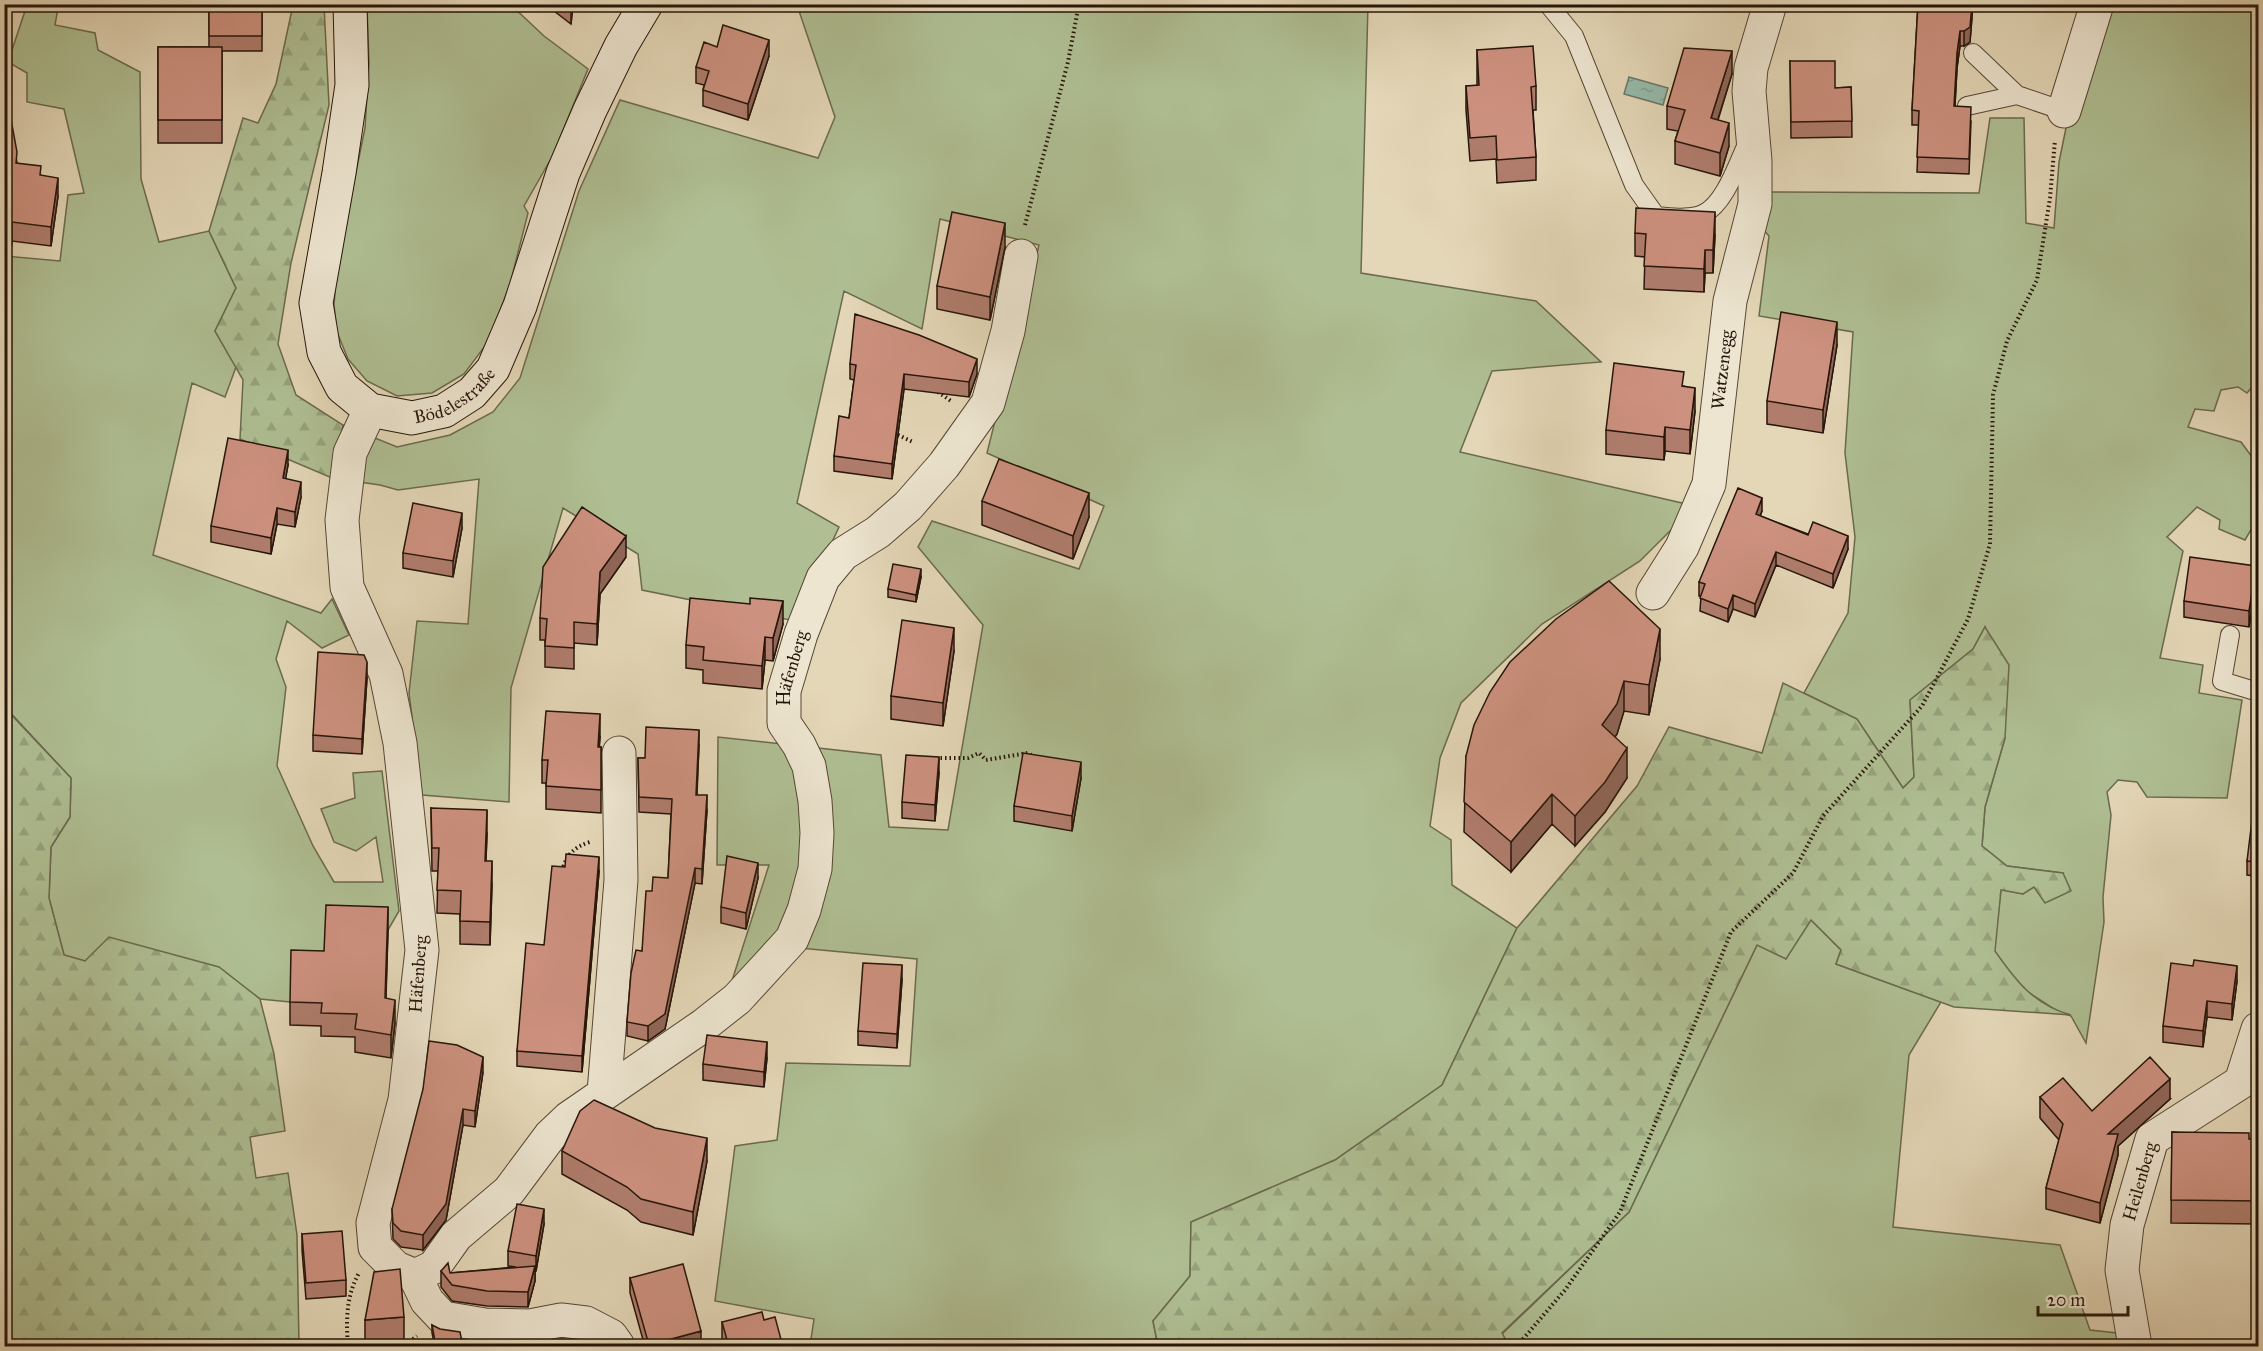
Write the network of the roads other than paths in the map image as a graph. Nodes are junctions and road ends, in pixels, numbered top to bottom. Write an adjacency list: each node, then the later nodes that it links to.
1 (350, 4): 12 (street, Bödelestraße)
2 (646, 4): 12 (street, Bödelestraße)
3 (1548, 4): 10 (lane, Watzenegg)
4 (1770, 4): 10 (street, Watzenegg)
5 (2097, 4): 9 (street)
6 (1973, 53): 7 (lane)
7 (2017, 95): 8 (lane); 9 (lane)
8 (1966, 106)
9 (2064, 111)
10 (1752, 135): 13 (street, Watzenegg)
11 (1021, 256): 18 (street, Häfenberg)
12 (370, 410): 19 (street, Häfenberg)
13 (1653, 592)
14 (2230, 635): 15 (lane)
15 (2259, 692)
16 (619, 753): 18 (street)
17 (2259, 1029): 21 (street, Heilenberg)
18 (604, 1093): 19 (street, Häfenberg)
19 (415, 1276): 20 (street)
20 (618, 1347)
21 (2135, 1347)

